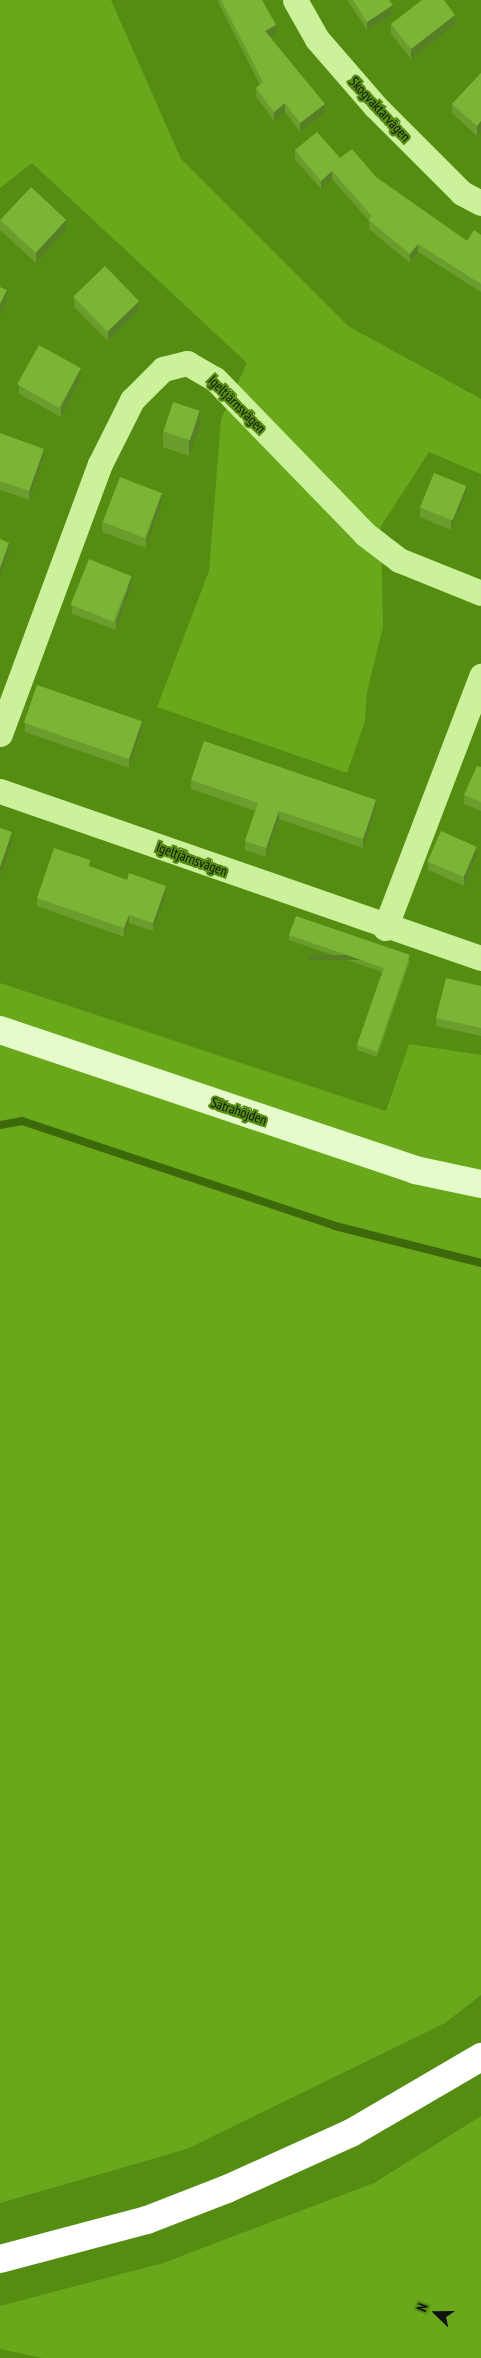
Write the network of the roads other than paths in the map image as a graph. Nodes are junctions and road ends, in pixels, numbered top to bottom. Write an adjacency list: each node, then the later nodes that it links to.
1 (295, 0): 2 (street, Skogvaktarvägen)
2 (481, 203)
3 (481, 593): 5 (street, Igeltjärnsvägen)
4 (481, 676): 7 (street)
5 (0, 734)
6 (0, 791): 7 (street, Igeltjärnsvägen)
7 (385, 928): 8 (street, Igeltjärnsvägen)
8 (481, 958)
9 (0, 1030): 10 (street, Sätrahöjden)
10 (481, 1184)
11 (481, 2058): 12 (highway)
12 (0, 2259)

